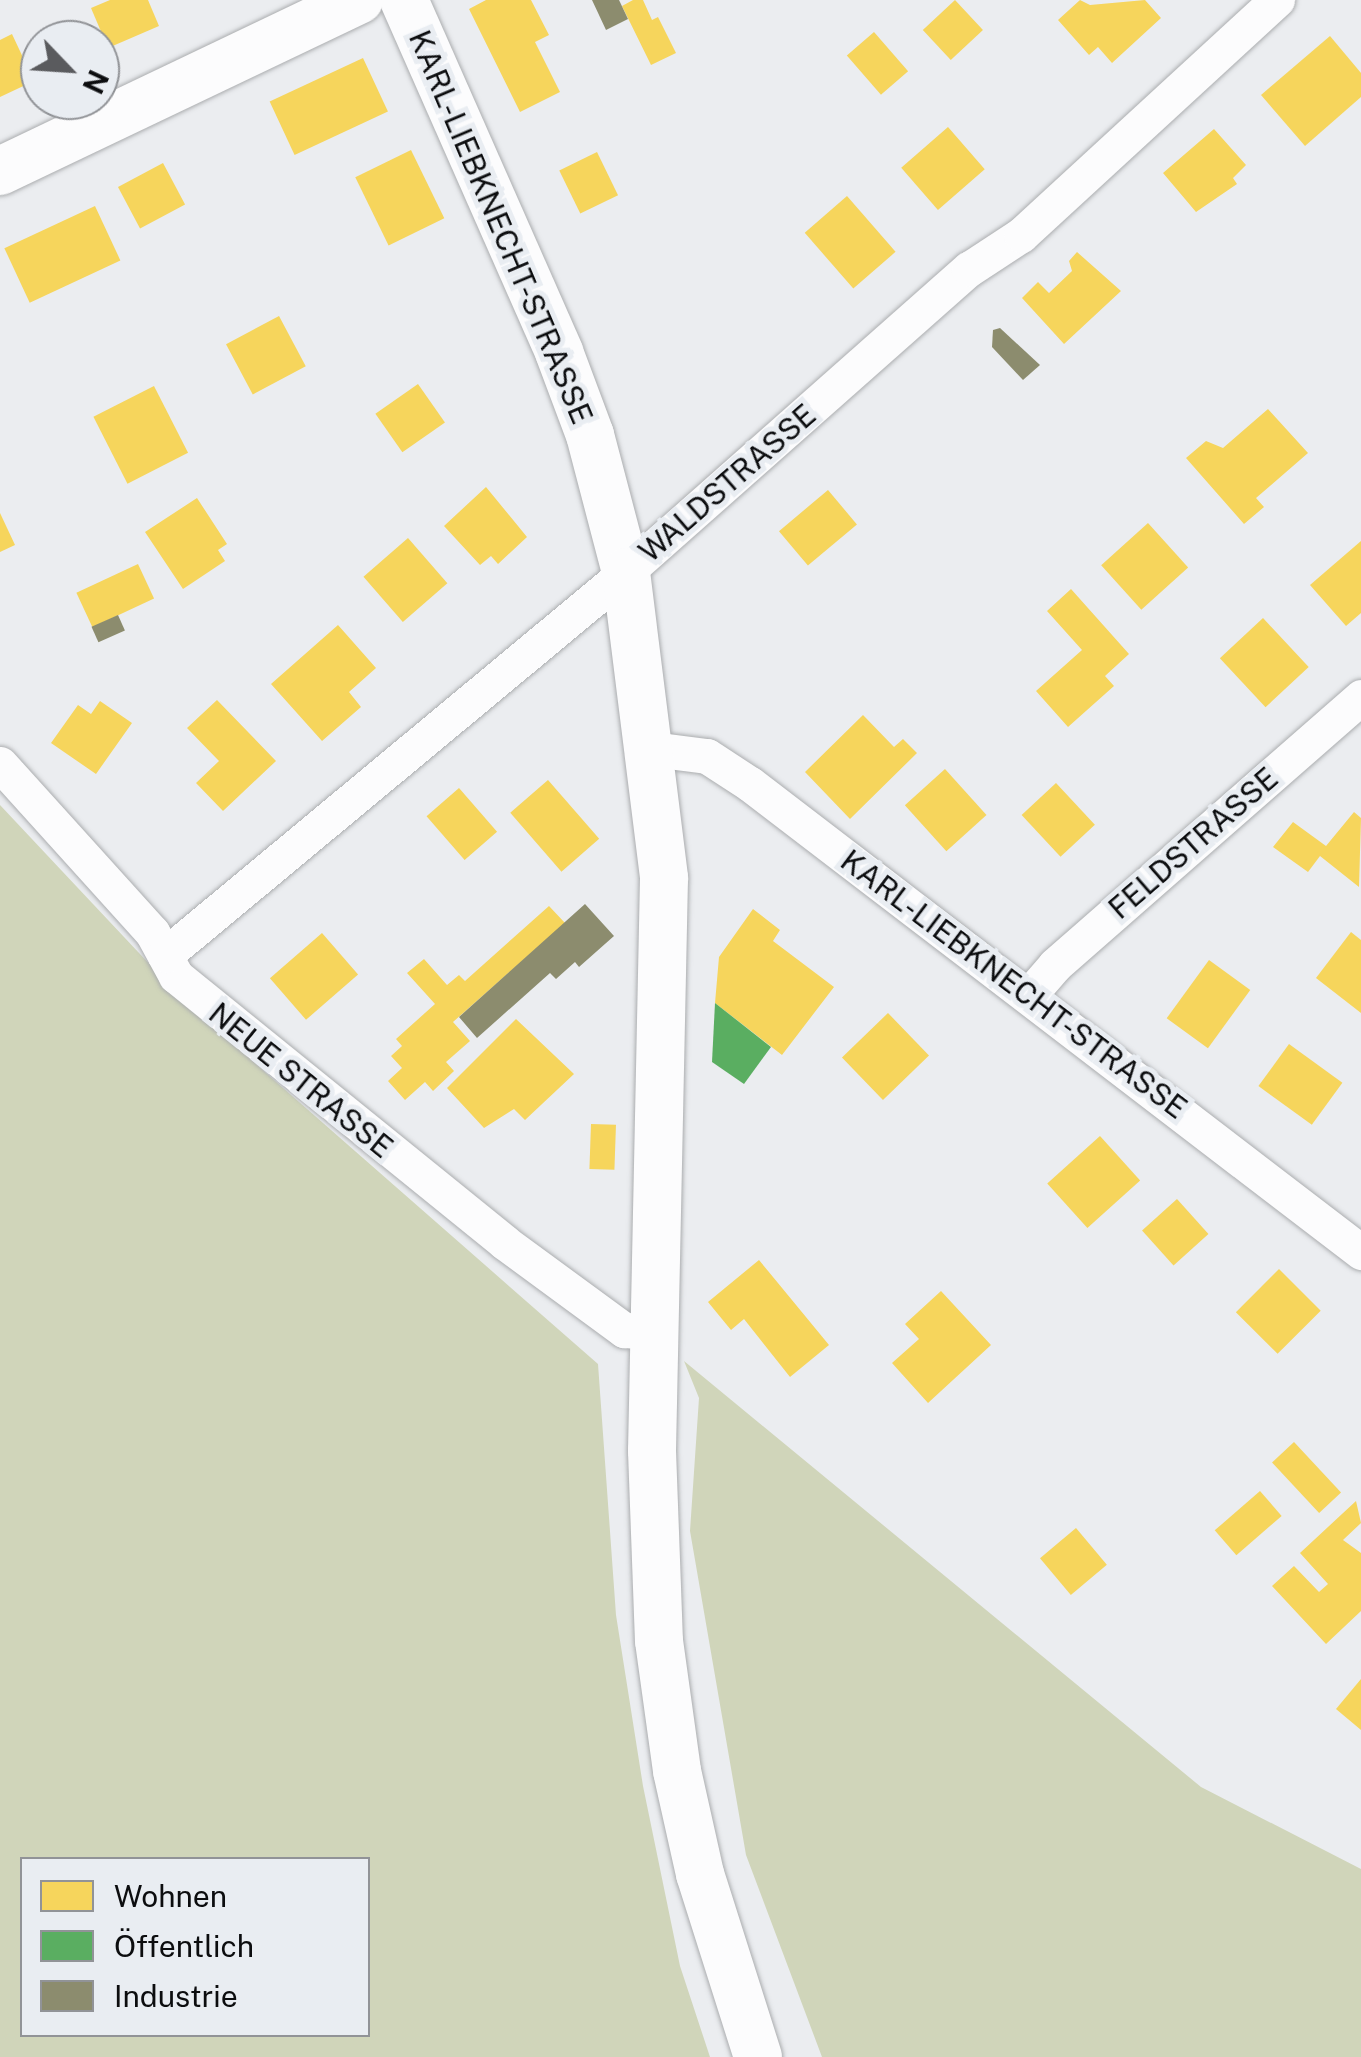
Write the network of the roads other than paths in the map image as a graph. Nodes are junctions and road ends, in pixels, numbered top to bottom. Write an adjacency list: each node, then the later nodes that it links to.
1 (359, 0): 4 (main road)
2 (404, 0): 5 (main road, KARL-LIEBKNECHT-STRASSE)
3 (1277, 0): 5 (street, WALDSTRASSE)
4 (0, 171)
5 (626, 572): 7 (main road, KARL-LIEBKNECHT-STRASSE); 9 (street, WALDSTRASSE)
6 (1361, 696): 10 (street, FELDSTRASSE)
7 (652, 749): 10 (street, KARL-LIEBKNECHT-STRASSE); 12 (main road, KARL-LIEBKNECHT-STRASSE)
8 (0, 764): 9 (street, NEUE STRASSE)
9 (165, 955): 12 (street, NEUE STRASSE)
10 (1030, 994): 11 (street, KARL-LIEBKNECHT-STRASSE)
11 (1361, 1252)
12 (655, 1332): 13 (main road, KARL-LIEBKNECHT-STRASSE)
13 (758, 2057)

